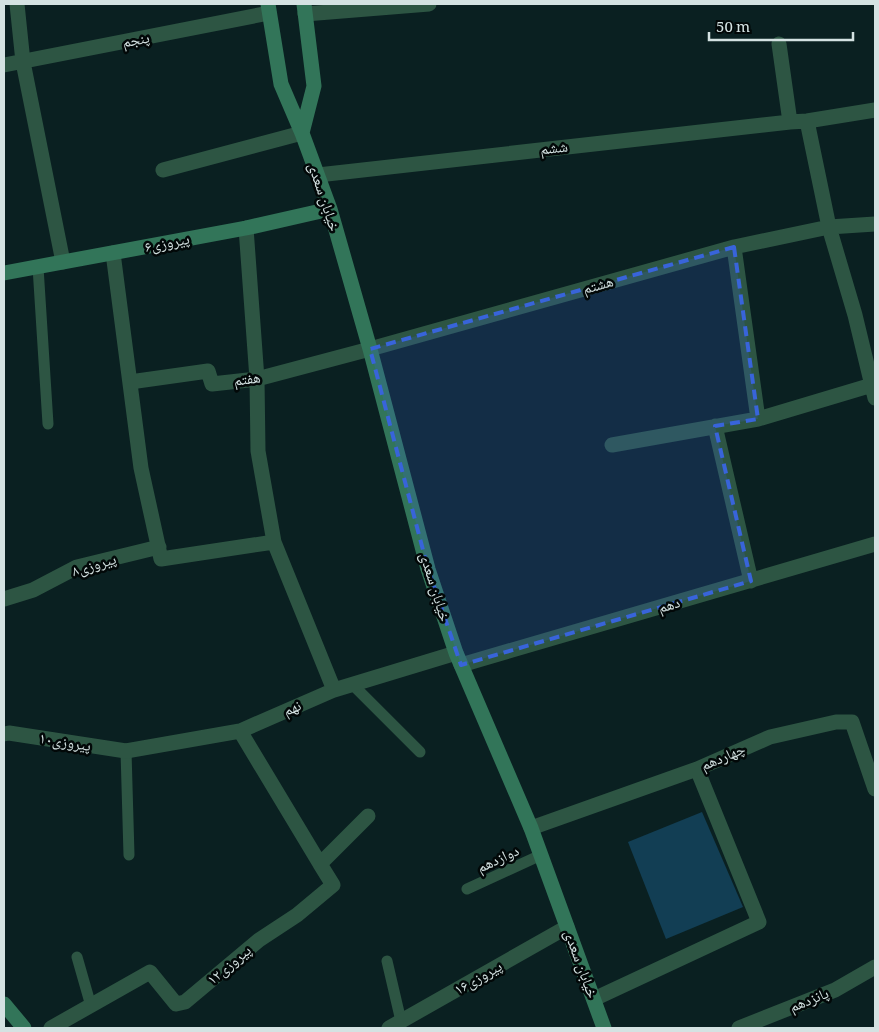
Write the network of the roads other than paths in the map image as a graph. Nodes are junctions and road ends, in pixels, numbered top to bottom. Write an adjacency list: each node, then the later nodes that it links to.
1 (17, 4): 6 (street)
2 (430, 4): 4 (street)
3 (268, 8): 6 (street, پنجم); 11 (street, خیابان سعدی)
4 (304, 9): 11 (street)
5 (779, 44): 10 (street)
6 (23, 62): 7 (street, پنجم); 20 (street)
7 (4, 65)
8 (875, 110): 9 (street, ششم)
9 (807, 121): 10 (street, ششم); 16 (street)
10 (790, 122): 13 (street, ششم)
11 (302, 133): 12 (street); 13 (street, خیابان سعدی)
12 (163, 170)
13 (318, 175): 14 (street, خیابان سعدی)
14 (330, 209): 17 (street, پیروزی۶); 23 (street, خیابان سعدی)
15 (875, 224): 16 (street, هشتم)
16 (829, 227): 18 (street, هشتم); 26 (street)
17 (246, 228): 19 (street, پیروزی۶); 24 (street)
18 (734, 247): 23 (street, هشتم); 27 (street)
19 (113, 253): 20 (street, پیروزی۶); 25 (street)
20 (63, 262): 21 (street, پیروزی۶)
21 (38, 267): 22 (street, پیروزی۶); 28 (lane)
22 (4, 273)
23 (370, 349): 24 (street, هفتم); 36 (street, خیابان سعدی)
24 (256, 379): 25 (street, هفتم); 31 (street)
25 (130, 382): 33 (street)
26 (874, 392): 27 (street)
27 (758, 418): 29 (street)
28 (48, 424)
29 (715, 426): 30 (street); 34 (street)
30 (612, 445)
31 (274, 542): 33 (street); 38 (street)
32 (875, 544): 34 (street, دهم)
33 (158, 547): 35 (street, پیروزی۸)
34 (751, 581): 36 (street, دهم)
35 (4, 599)
36 (459, 659): 37 (street, نهم); 46 (street, خیابان سعدی)
37 (353, 685): 38 (street, نهم); 42 (lane)
38 (334, 690): 39 (street, نهم)
39 (240, 731): 41 (street, نهم); 49 (street)
40 (4, 734): 41 (street, پیروزی۱۰)
41 (126, 751): 47 (lane)
42 (420, 752)
43 (697, 768): 44 (street, چهاردهم); 46 (street, چهاردهم); 55 (street)
44 (875, 789)
45 (368, 816): 49 (street)
46 (531, 828): 48 (street, خیابان سعدی)
47 (129, 855)
48 (541, 855): 50 (lane, دوازدهم); 51 (street, خیابان سعدی)
49 (320, 864): 57 (street, پیروزی۱۲)
50 (467, 890)
51 (567, 928): 55 (street, خیابان سعدی); 58 (street, پیروزی۱۶)
52 (77, 957): 57 (lane)
53 (387, 961): 58 (lane)
54 (875, 967): 62 (street, پانزدهم)
55 (594, 999): 61 (street, خیابان سعدی)
56 (4, 1004): 59 (street)
57 (92, 1006): 60 (street, پیروزی۱۲)
58 (395, 1025)
59 (24, 1028)
60 (51, 1028)
61 (604, 1028)
62 (740, 1028)

